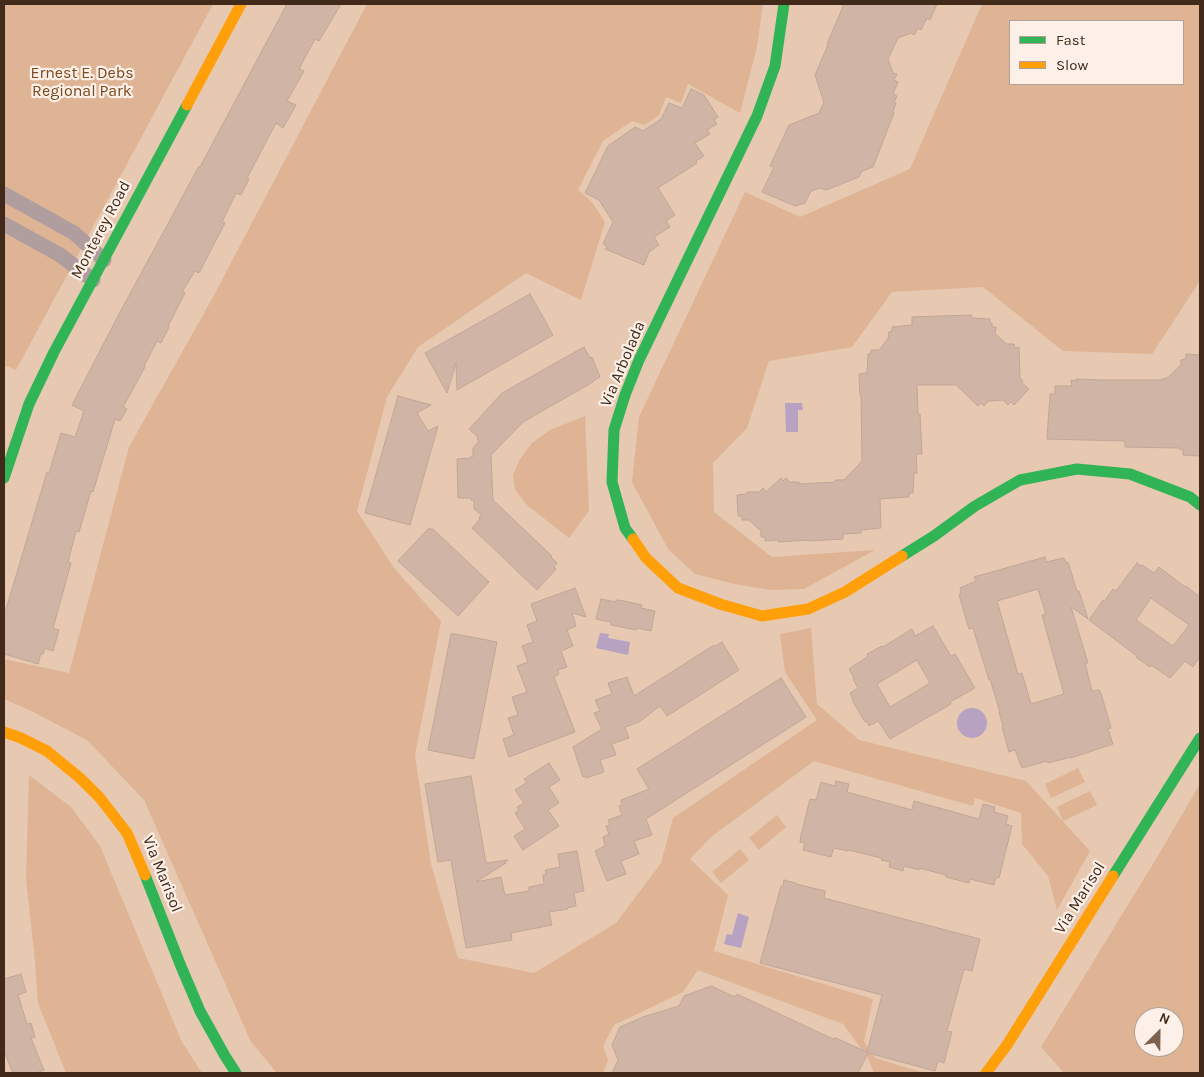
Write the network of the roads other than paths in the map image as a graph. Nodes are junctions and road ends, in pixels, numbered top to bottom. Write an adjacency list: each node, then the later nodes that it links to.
1 (241, 4): 5 (street, Monterey Road)
2 (784, 4): 8 (street, Via Arbolada)
3 (4, 194): 5 (street)
4 (4, 224): 6 (street)
5 (104, 260): 6 (street, Monterey Road)
6 (93, 280): 7 (street, Monterey Road)
7 (4, 478)
8 (1200, 505)
9 (4, 732): 11 (street, Via Marisol)
10 (1200, 738): 12 (street, Via Marisol)
11 (236, 1073)
12 (986, 1073)

